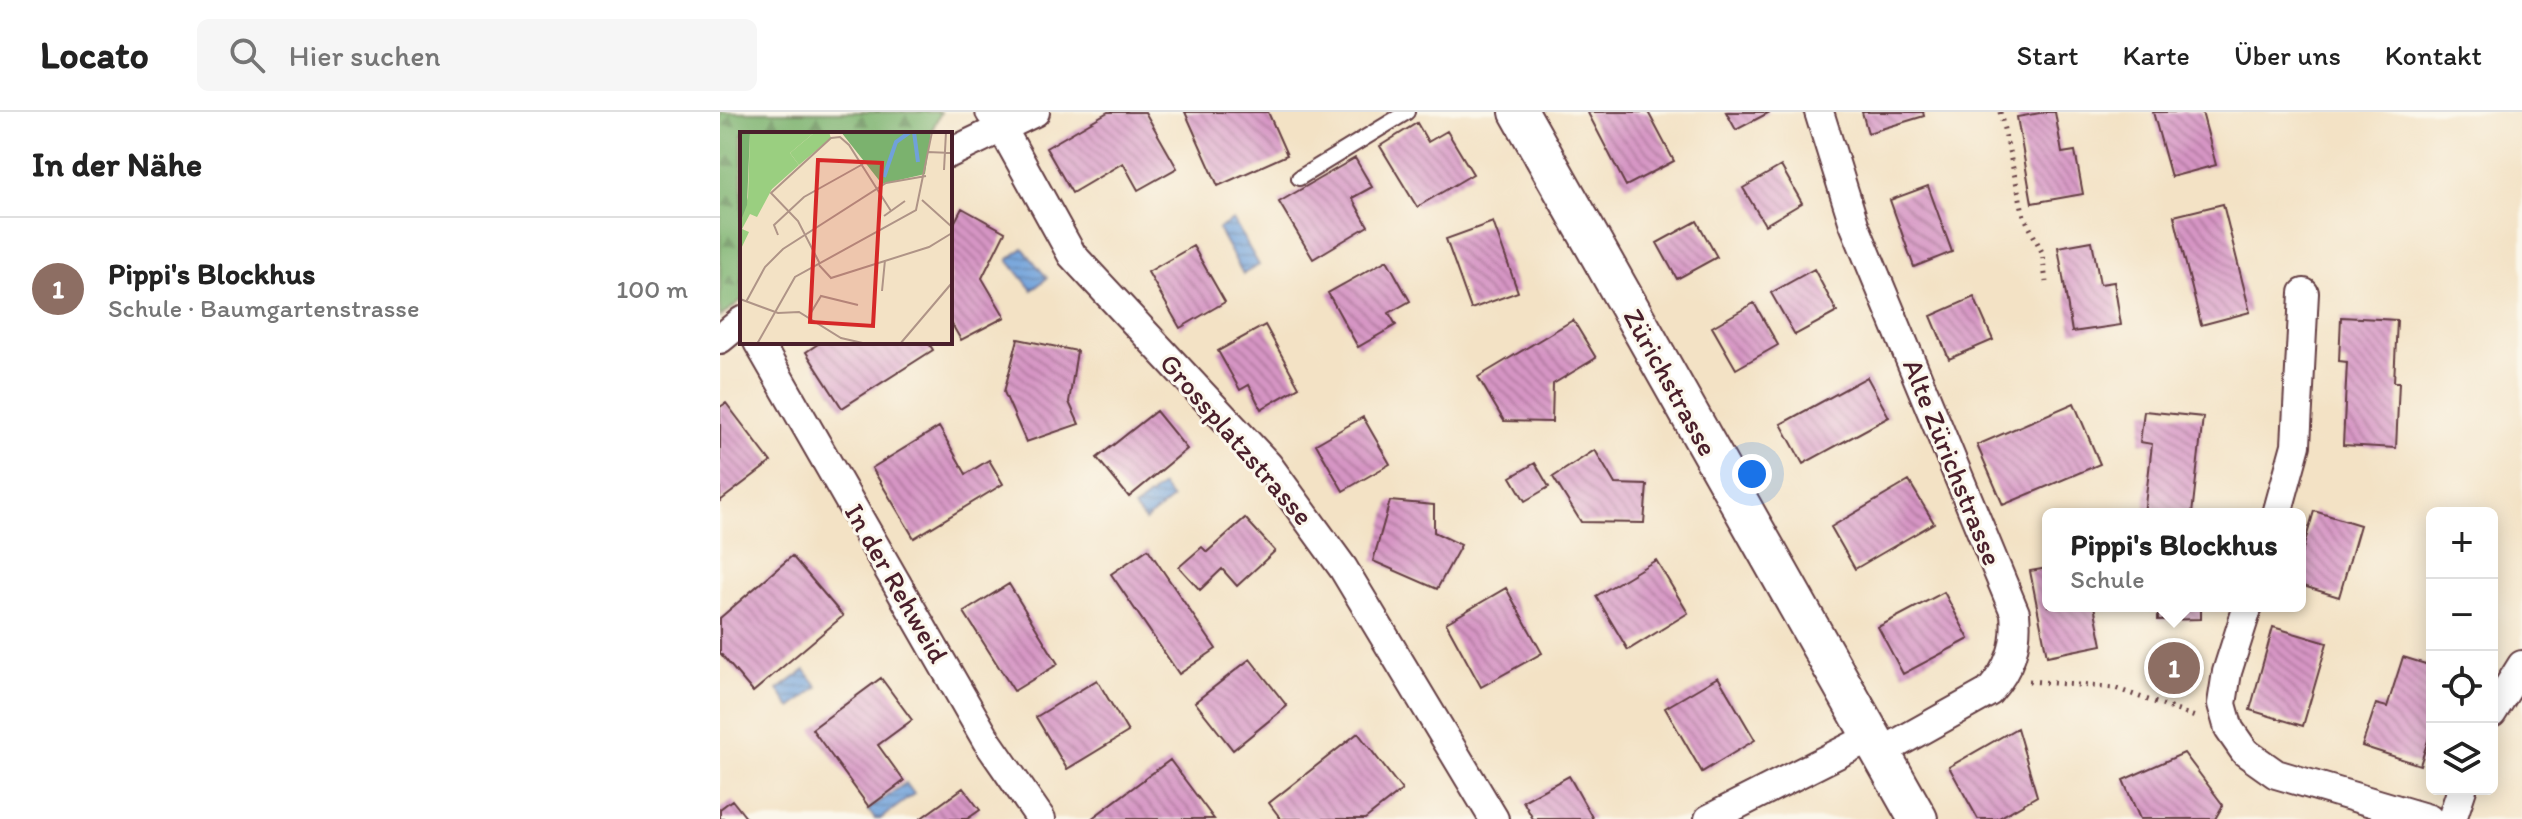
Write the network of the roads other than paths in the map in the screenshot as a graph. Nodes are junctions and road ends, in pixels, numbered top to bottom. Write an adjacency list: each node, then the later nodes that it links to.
1 (1035, 112): 5 (street)
2 (1407, 112): 7 (lane)
3 (1519, 112): 16 (street, Zürichstrasse)
4 (1819, 112): 16 (street, Alte Zürichstrasse)
5 (996, 120): 6 (street); 19 (street, Grossplatzstrasse)
6 (952, 152)
7 (1299, 178)
8 (2304, 293): 12 (street)
9 (740, 323): 10 (street)
10 (720, 339)
11 (759, 344): 18 (street, In der Rehweid)
12 (2279, 508)
13 (2246, 612): 22 (street)
14 (2522, 665): 15 (street)
15 (2498, 703)
16 (1876, 745): 20 (street, Alte Zürichstrasse); 21 (street, Zürichstrasse)
17 (2460, 795): 23 (street)
18 (1041, 819)
19 (1494, 819)
20 (1709, 819)
21 (1918, 819)
22 (2429, 819)
23 (2452, 819)

